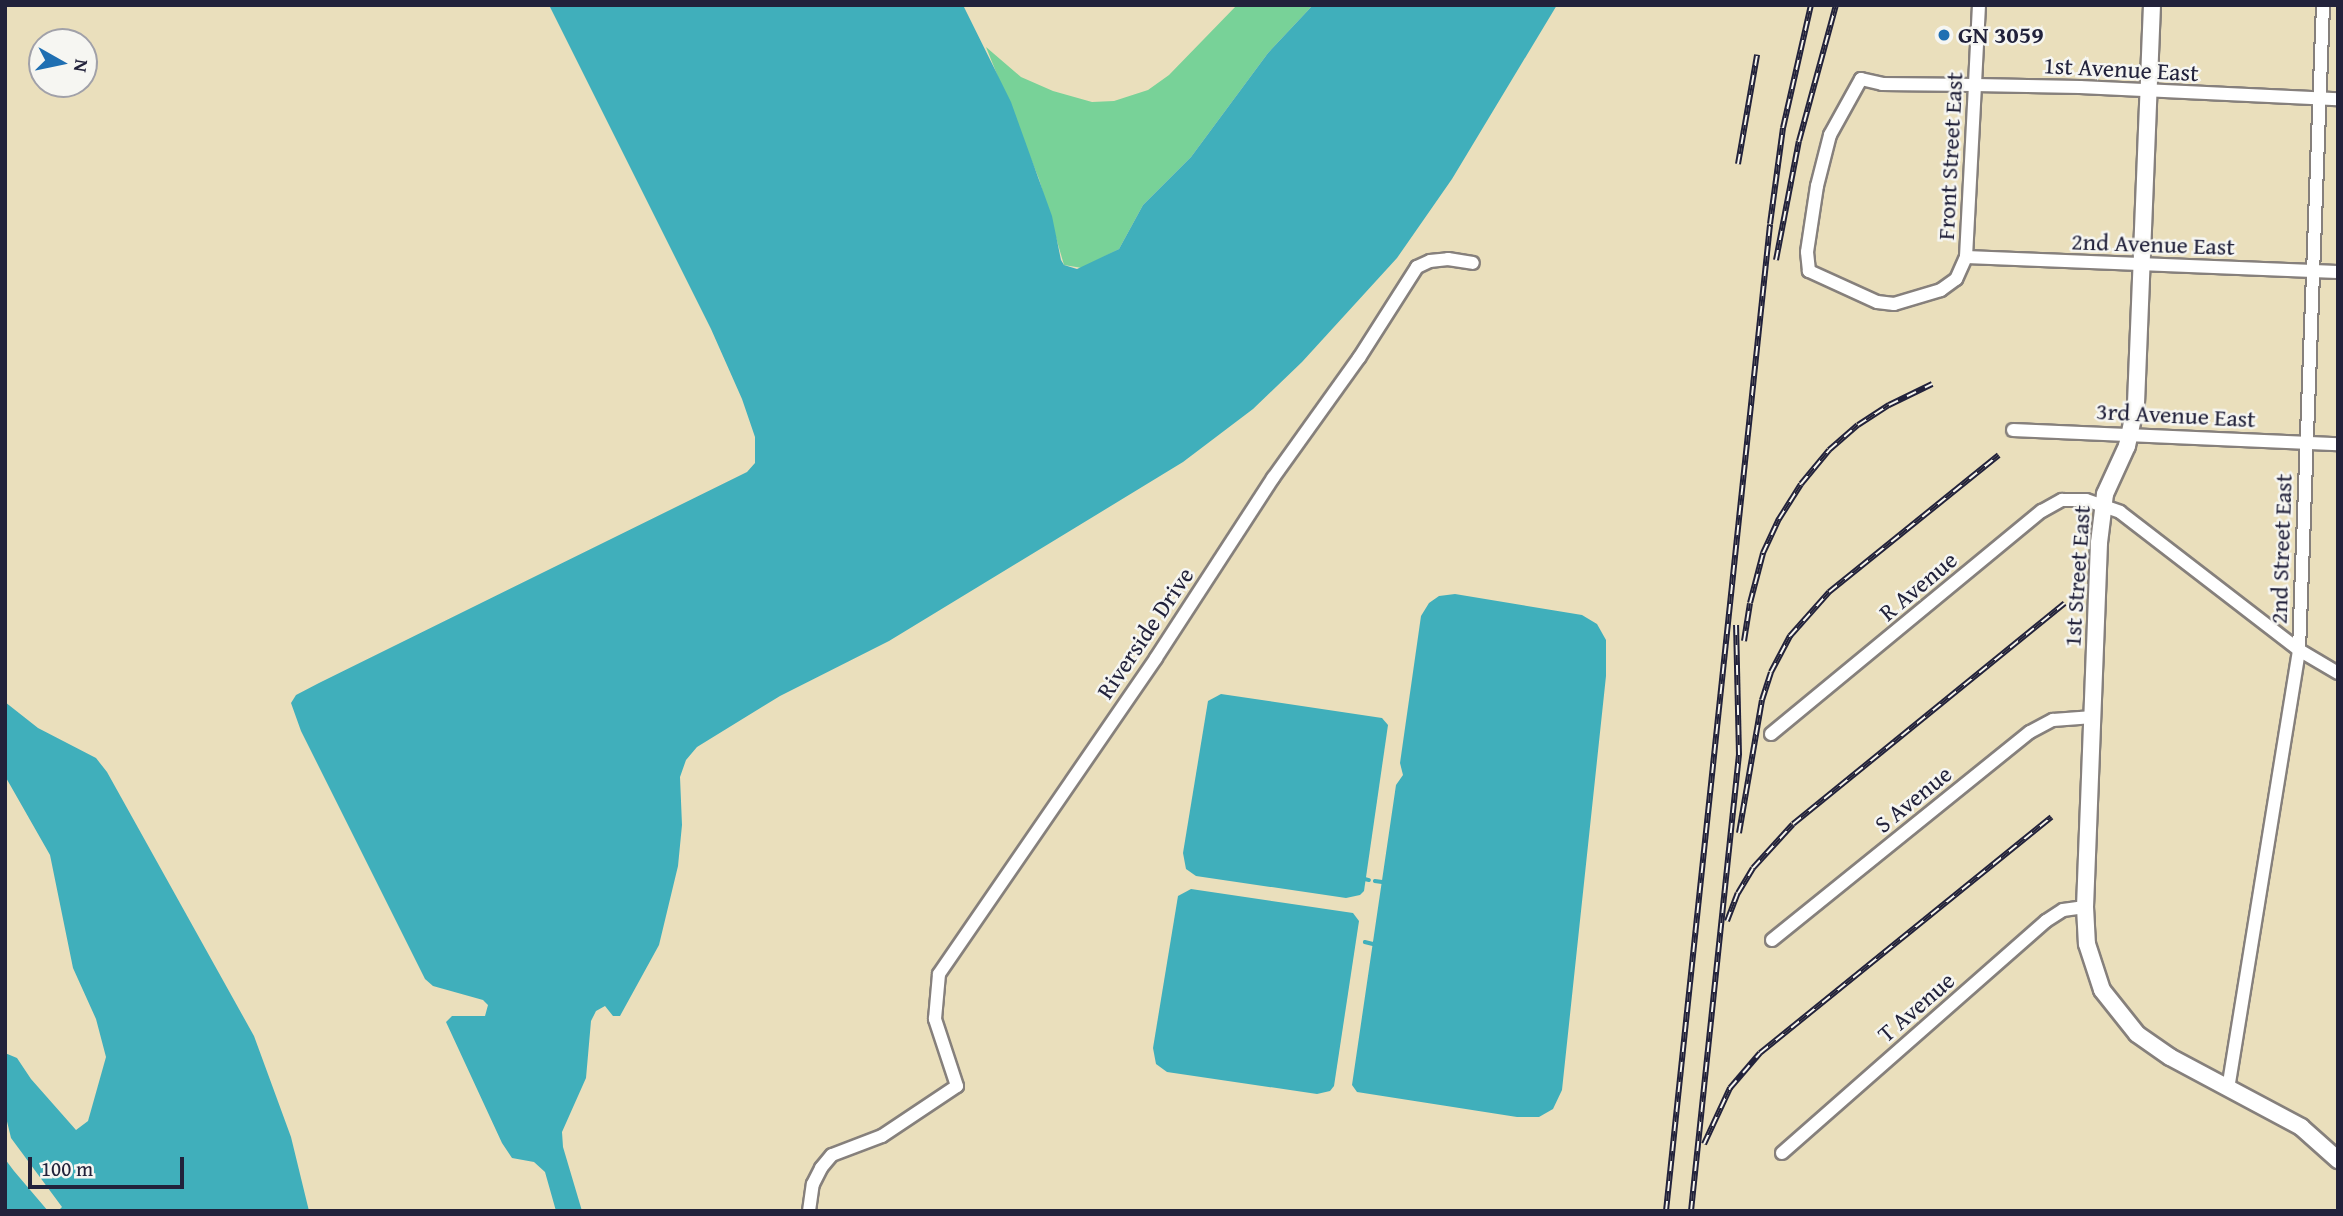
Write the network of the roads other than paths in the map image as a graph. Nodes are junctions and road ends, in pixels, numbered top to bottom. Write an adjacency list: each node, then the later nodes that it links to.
1 (1979, 5): 5 (street, Front Street East)
2 (2152, 5): 6 (main road, 1st Street East)
3 (2323, 5): 7 (street, 2nd Street East)
4 (1861, 79): 5 (street, 1st Avenue East); 9 (street, Front Street East)
5 (1975, 85): 6 (street, 1st Avenue East); 9 (street, Front Street East)
6 (2149, 90): 7 (street, 1st Avenue East); 11 (main road, 1st Street East)
7 (2320, 98): 8 (street, 1st Avenue East); 12 (street, 2nd Street East)
8 (2338, 99)
9 (1966, 257): 11 (street, 2nd Avenue East)
10 (1473, 263): 28 (street, Riverside Drive)
11 (2142, 264): 12 (street, 2nd Avenue East); 15 (main road, 1st Street East)
12 (2313, 271): 13 (street, 2nd Avenue East); 16 (street, 2nd Street East)
13 (2338, 272)
14 (2013, 430): 15 (street, 3rd Avenue East)
15 (2131, 434): 16 (street, 3rd Avenue East); 18 (main road, 1st Street East)
16 (2306, 442): 17 (street, 3rd Avenue East); 19 (street, 2nd Street East)
17 (2338, 444)
18 (2103, 504): 19 (street); 21 (main road, 1st Street East); 22 (street, R Avenue)
19 (2298, 650): 20 (street); 25 (street, 2nd Street East)
20 (2338, 673)
21 (2093, 717): 23 (main road, 1st Street East); 24 (street, S Avenue)
22 (1771, 734)
23 (2085, 907): 25 (main road, 1st Street East); 26 (street, T Avenue)
24 (1772, 940)
25 (2228, 1089): 27 (main road, 1st Street East)
26 (1782, 1153)
27 (2338, 1160)
28 (809, 1211)

